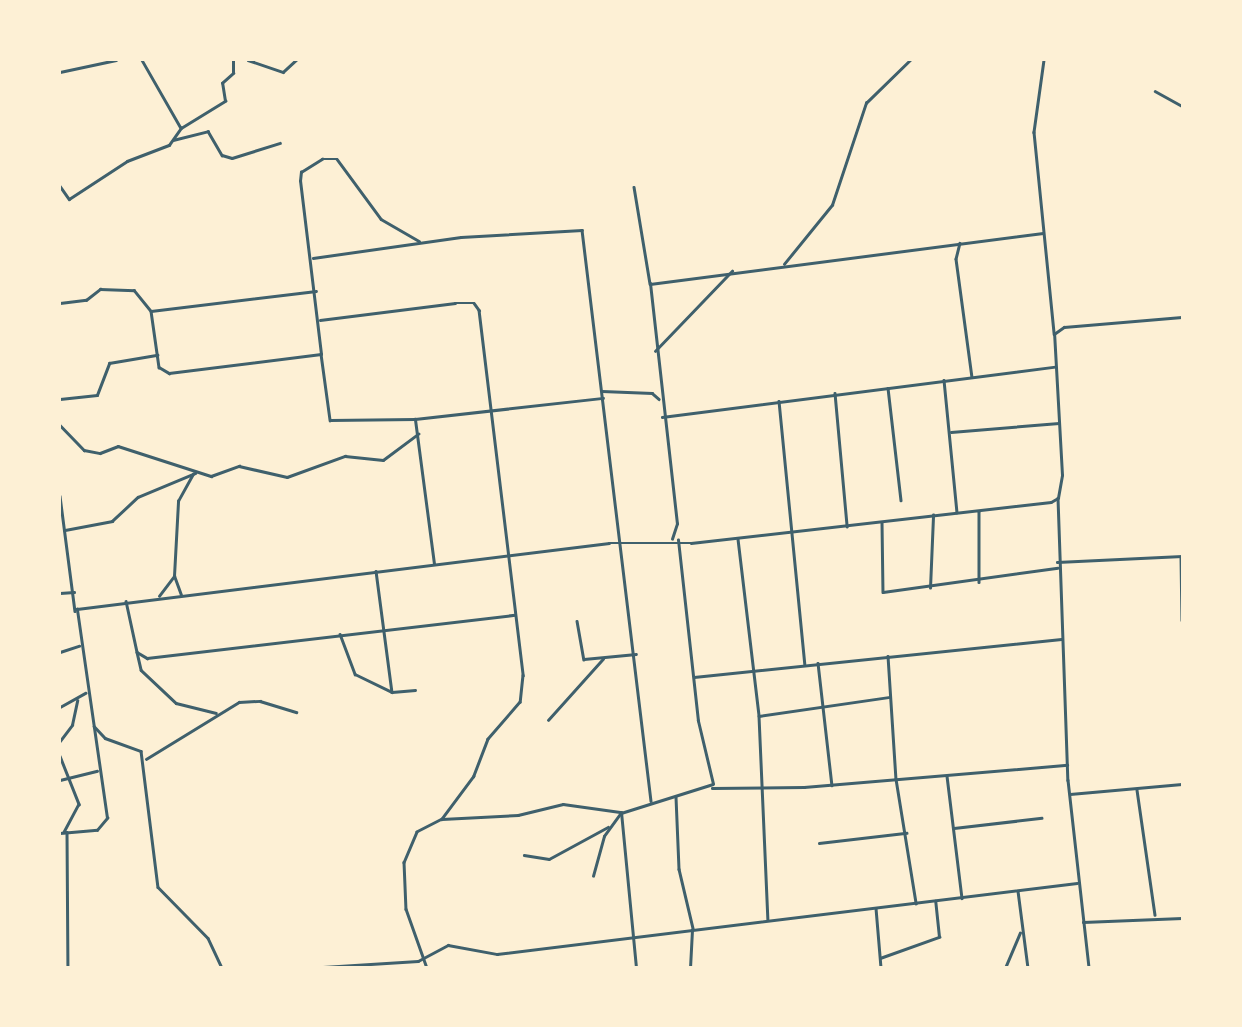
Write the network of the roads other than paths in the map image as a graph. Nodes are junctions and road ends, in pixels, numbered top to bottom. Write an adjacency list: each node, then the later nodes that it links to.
1 (117, 60): 8 (street)
2 (142, 60): 11 (street)
3 (233, 60): 11 (street)
4 (248, 60): 5 (street)
5 (296, 60)
6 (910, 60): 20 (street)
7 (1044, 60): 16 (street)
8 (60, 72)
9 (1155, 91): 10 (street)
10 (1182, 106)
11 (181, 128): 12 (street)
12 (173, 140): 13 (street); 14 (street)
13 (280, 143)
14 (60, 186)
15 (634, 187): 22 (street)
16 (1043, 233): 18 (street); 28 (street)
17 (420, 242): 19 (street); 19 (street); 36 (street)
18 (960, 243): 20 (street); 33 (street)
19 (313, 258): 23 (street)
20 (781, 266): 21 (street)
21 (732, 271): 22 (street); 29 (street)
22 (650, 284): 29 (street)
23 (316, 291): 25 (street); 27 (street)
24 (60, 303): 25 (street)
25 (151, 312): 31 (street)
26 (1182, 317): 28 (street)
27 (320, 320): 30 (street); 42 (street)
28 (1054, 334): 32 (street)
29 (655, 351): 41 (street)
30 (321, 354): 31 (street); 44 (street)
31 (157, 355): 39 (street)
32 (1056, 366): 33 (street); 45 (street)
33 (972, 377): 34 (street)
34 (944, 380): 35 (street); 47 (street)
35 (888, 388): 37 (street); 52 (street)
36 (602, 391): 38 (street); 41 (street)
37 (835, 394): 40 (street); 57 (street)
38 (603, 398): 42 (street); 63 (street)
39 (60, 399)
40 (779, 401): 43 (street); 59 (street)
41 (661, 402): 43 (street)
42 (492, 408): 44 (street); 66 (street)
43 (662, 417): 61 (street)
44 (415, 419): 48 (street)
45 (1059, 423): 47 (street); 51 (street)
46 (60, 425): 49 (street)
47 (950, 432): 54 (street)
48 (418, 434): 49 (street); 69 (street)
49 (195, 473): 58 (street); 72 (street)
50 (60, 496): 58 (street)
51 (1058, 498): 53 (street); 68 (street)
52 (901, 500)
53 (979, 511): 54 (street); 73 (street)
54 (957, 512): 55 (street)
55 (933, 515): 56 (street); 74 (street)
56 (882, 522): 57 (street); 74 (street)
57 (847, 527): 59 (street)
58 (65, 530): 65 (street)
59 (789, 533): 60 (street); 94 (street)
60 (738, 538): 62 (street); 95 (street)
61 (672, 539): 62 (street); 63 (street)
62 (678, 540): 96 (street)
63 (621, 542): 66 (street); 90 (street)
64 (60, 543): 65 (street)
65 (65, 544): 75 (street)
66 (508, 555): 69 (street); 81 (street)
67 (1182, 556): 68 (street); 82 (street)
68 (1058, 562): 70 (street)
69 (434, 564): 71 (street)
70 (1057, 568): 73 (street); 86 (street)
71 (376, 571): 77 (street); 84 (street)
72 (174, 576): 77 (street); 78 (street)
73 (979, 582): 74 (street)
74 (930, 588)
75 (74, 592): 76 (street); 80 (street)
76 (60, 593)
77 (181, 595): 78 (street)
78 (158, 597): 79 (street)
79 (126, 601): 80 (street); 89 (street)
80 (75, 611): 87 (street)
81 (515, 615): 84 (street); 128 (street)
82 (1182, 620)
83 (577, 621): 92 (street)
84 (383, 628): 85 (street); 99 (street)
85 (340, 634): 89 (street); 99 (street)
86 (1061, 639): 91 (street); 112 (street)
87 (79, 646): 88 (street); 97 (street)
88 (60, 652)
89 (136, 653): 105 (street)
90 (636, 654): 92 (street); 125 (street)
91 (888, 656): 93 (street); 100 (street)
92 (605, 658): 107 (street)
93 (818, 663): 94 (street); 103 (street)
94 (805, 664): 95 (street)
95 (754, 671): 96 (street); 106 (street)
96 (694, 677): 121 (street)
97 (85, 690): 101 (street); 108 (street)
98 (415, 690): 99 (street)
99 (392, 692)
100 (890, 697): 103 (street); 116 (street)
101 (77, 701): 102 (street); 109 (street)
102 (60, 707)
103 (823, 708): 106 (street); 120 (street)
104 (296, 712): 105 (street)
105 (219, 713): 111 (street)
106 (759, 716): 118 (street)
107 (548, 720)
108 (94, 726): 111 (street); 113 (street)
109 (60, 741)
110 (60, 756): 115 (street)
111 (145, 760): 152 (street)
112 (1067, 765): 114 (street); 123 (street)
113 (98, 771): 115 (street); 131 (street)
114 (947, 775): 116 (street); 130 (street)
115 (68, 777): 117 (street); 131 (street)
116 (896, 779): 120 (street); 132 (street)
117 (60, 780)
118 (763, 784): 120 (street); 121 (street); 144 (street)
119 (1182, 784): 122 (street)
120 (832, 785)
121 (711, 788): 124 (street)
122 (1137, 790): 123 (street); 142 (street)
123 (1070, 794): 136 (street)
124 (676, 797): 125 (street); 146 (street)
125 (651, 801): 126 (street)
126 (622, 813): 128 (street); 129 (street); 148 (street)
127 (1041, 818): 130 (street)
128 (442, 819): 150 (street)
129 (608, 827): 134 (street); 135 (street)
130 (954, 828): 138 (street)
131 (64, 833): 151 (street)
132 (907, 833): 133 (street); 140 (street)
133 (819, 843)
134 (524, 855)
135 (593, 876)
136 (1077, 883): 137 (street); 145 (street)
137 (1018, 891): 138 (street); 147 (street)
138 (962, 898): 139 (street)
139 (935, 901): 140 (street); 149 (street)
140 (916, 903): 141 (street)
141 (876, 908): 144 (street); 149 (street)
142 (1155, 915): 143 (street); 145 (street)
143 (1182, 918)
144 (768, 919): 146 (street)
145 (1083, 922): 160 (street)
146 (693, 930): 148 (street); 156 (street)
147 (1020, 933): 158 (street); 159 (street)
148 (630, 936): 150 (street); 155 (street)
149 (880, 958): 157 (street)
150 (424, 960): 153 (street); 154 (street)
151 (68, 968)
152 (222, 968)
153 (307, 968)
154 (428, 968)
155 (636, 968)
156 (690, 968)
157 (881, 968)
158 (1006, 968)
159 (1027, 968)
160 (1089, 968)

